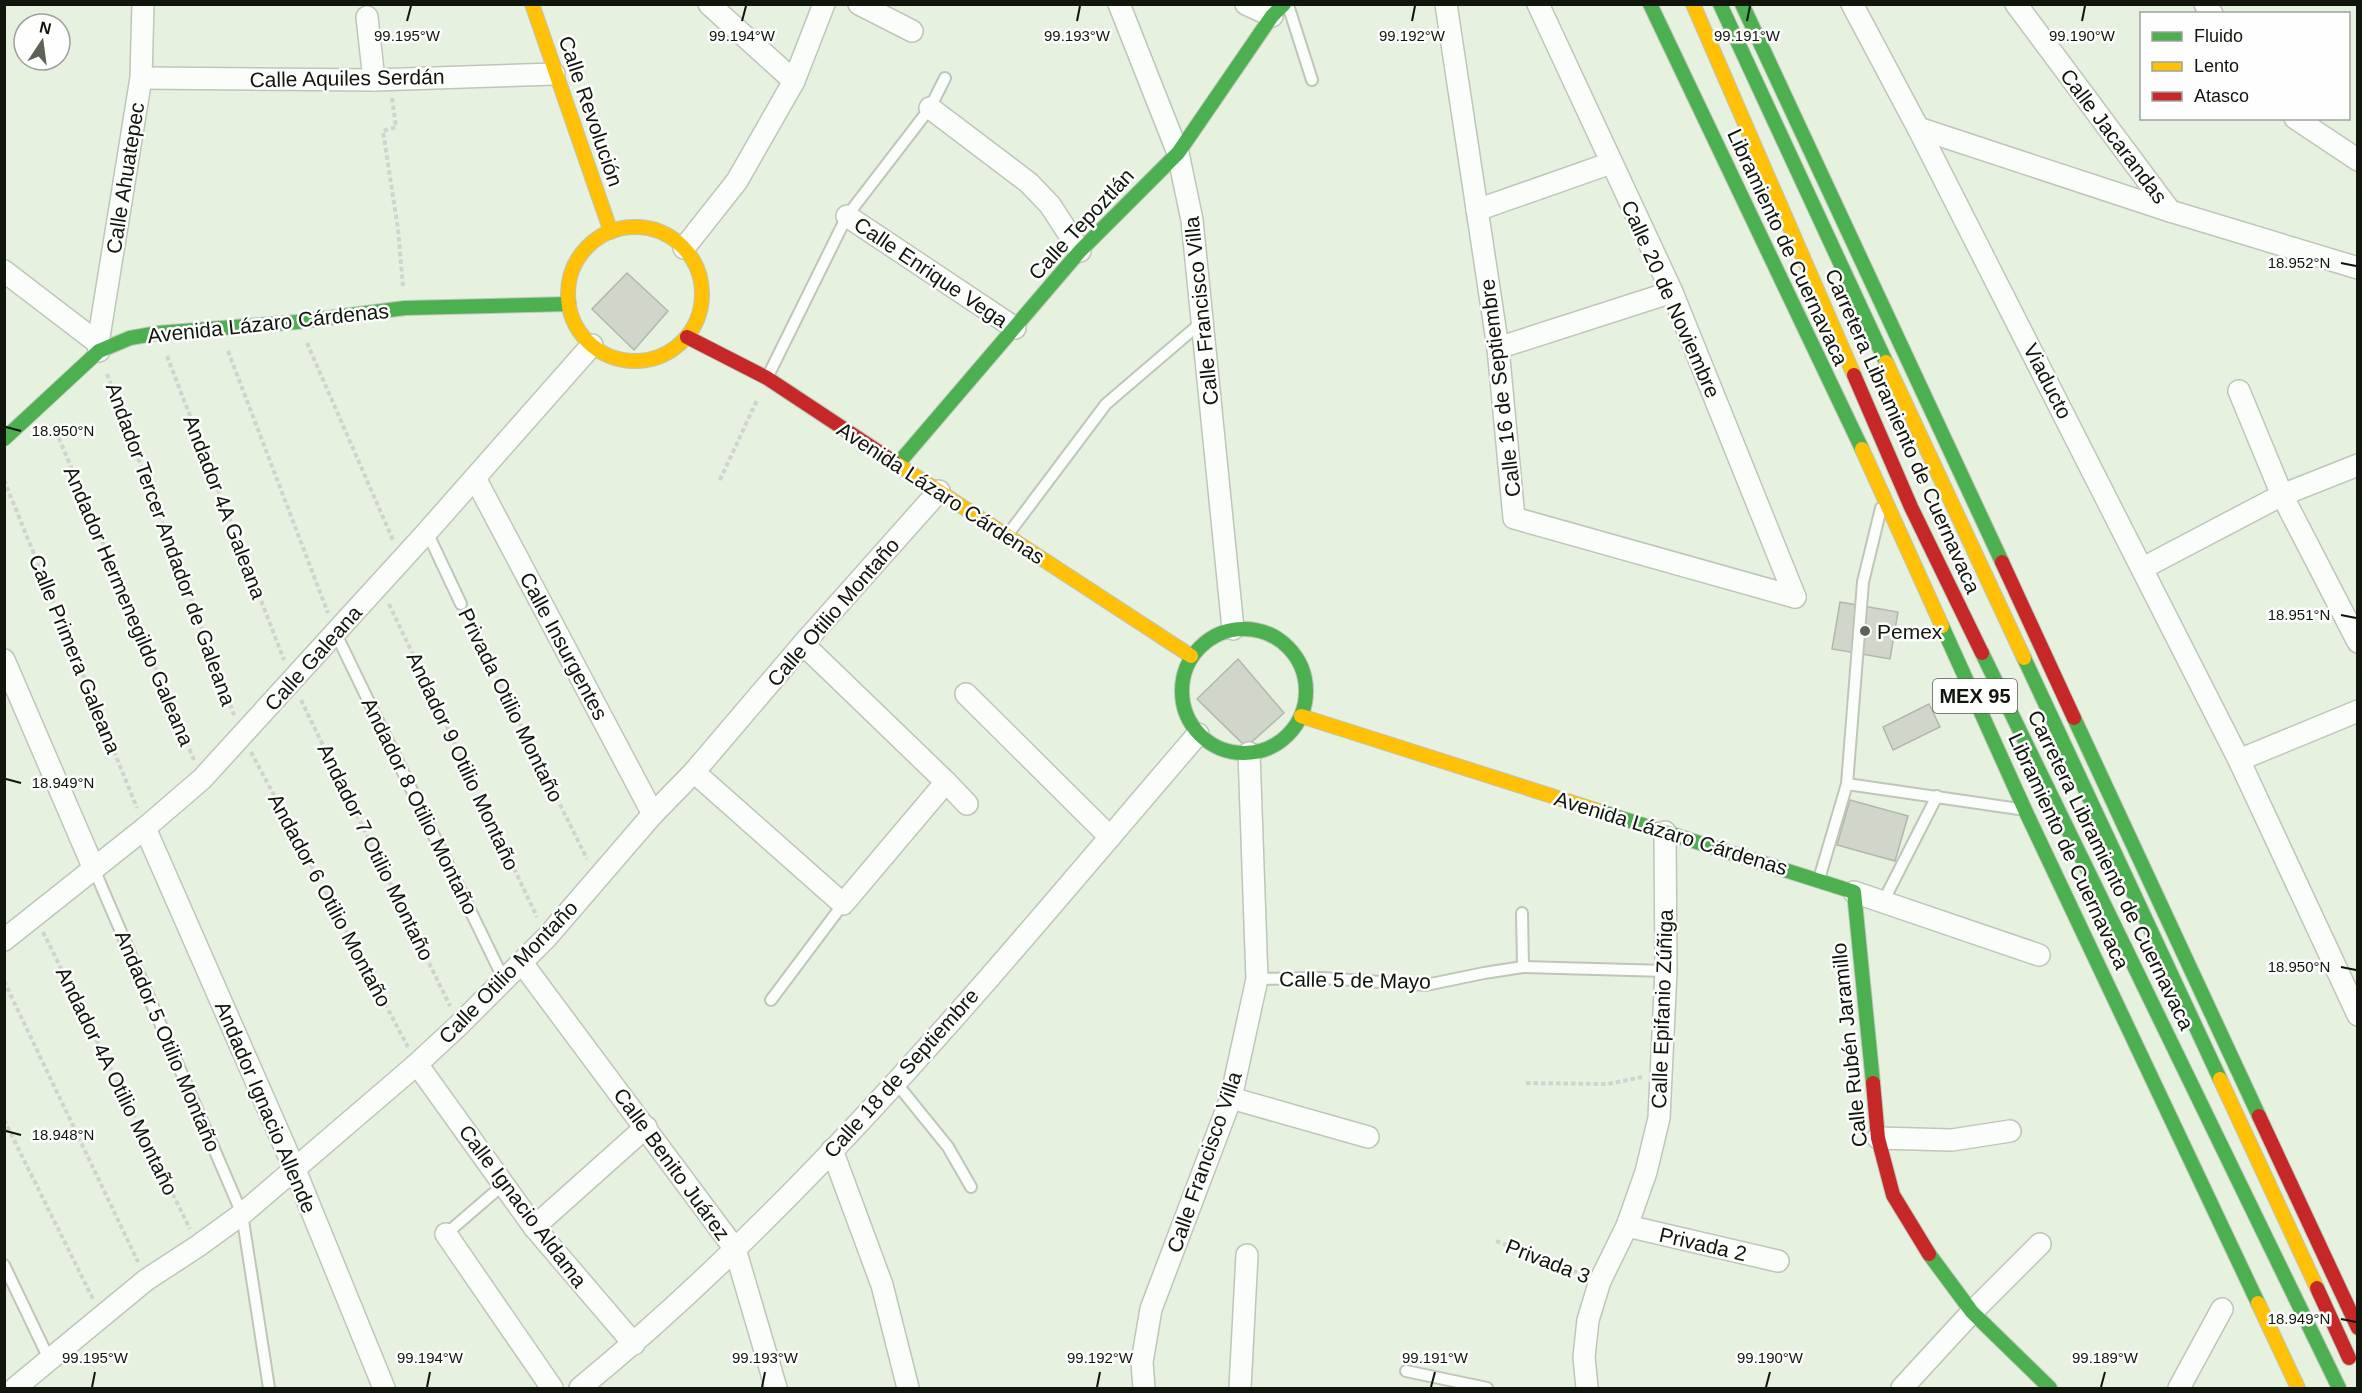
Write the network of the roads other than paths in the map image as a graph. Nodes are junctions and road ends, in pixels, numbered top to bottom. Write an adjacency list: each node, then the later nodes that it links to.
1 (143, 4): 20 (street, Calle Ahuatepec)
2 (532, 4): 19 (main road, Calle Revolución)
3 (709, 4): 24 (street)
4 (824, 4): 24 (street)
5 (859, 4): 18 (street)
6 (1119, 4): 28 (street, Calle Francisco Villa)
7 (1246, 4): 16 (street)
8 (1446, 4): 31 (street, Calle 16 de Septiembre)
9 (1538, 4): 30 (street, Calle 20 de Noviembre)
10 (1650, 4): 55 (main road, Libramiento de Cuernavaca / MEX 95)
11 (1693, 4): 140 (main road, Carretera Libramiento de Cuernavaca / MEX 95)
12 (1720, 4): 123 (main road, Carretera Libramiento de Cuernavaca / MEX 95)
13 (1742, 4): 120 (main road)
14 (1852, 4): 27 (street, Viaducto)
15 (2016, 4): 32 (street, Calle Jacarandas)
16 (1281, 8): 23 (lane); 28 (main road, Calle Tepoztlán)
17 (367, 17): 22 (street)
18 (912, 31)
19 (554, 74): 22 (street, Calle Aquiles Serdán); 34 (main road, Calle Revolución)
20 (141, 78): 22 (street, Calle Aquiles Serdán); 45 (street, Calle Ahuatepec)
21 (945, 78): 25 (lane)
22 (382, 80)
23 (1312, 80)
24 (794, 81): 35 (street)
25 (930, 108): 33 (lane); 36 (street)
26 (2298, 120): 29 (street)
27 (1918, 128): 32 (street); 58 (street, Viaducto)
28 (1178, 153): 36 (main road, Calle Tepoztlán); 41 (street, Calle Francisco Villa)
29 (2358, 160)
30 (1611, 163): 31 (street); 39 (street, Calle 20 de Noviembre)
31 (1477, 210): 46 (street, Calle 16 de Septiembre)
32 (2170, 211): 37 (street)
33 (847, 216): 42 (street, Calle Enrique Vega); 47 (lane)
34 (611, 232): 35 (main road); 40 (main road)
35 (684, 248): 43 (main road)
36 (1080, 251): 42 (main road, Calle Tepoztlán)
37 (2358, 268)
38 (4, 271): 45 (street)
39 (1672, 292): 46 (street); 59 (street, Calle 20 de Noviembre)
40 (569, 304): 44 (main road); 45 (main road, Avenida Lázaro Cárdenas)
41 (1203, 321): 57 (lane); 61 (street, Calle Francisco Villa)
42 (1015, 328): 50 (main road, Calle Tepoztlán)
43 (687, 337): 44 (main road); 47 (main road, Avenida Lázaro Cárdenas)
44 (592, 345): 52 (street, Calle Galeana)
45 (99, 347): 49 (main road, Avenida Lázaro Cárdenas)
46 (1498, 348): 59 (street, Calle 16 de Septiembre)
47 (767, 378): 50 (main road, Avenida Lázaro Cárdenas)
48 (2239, 392): 54 (street)
49 (4, 439)
50 (897, 465): 53 (main road, Avenida Lázaro Cárdenas)
51 (2358, 465): 54 (street)
52 (475, 478): 56 (street, Calle Galeana); 79 (street, Calle Insurgentes)
53 (939, 491): 57 (main road, Avenida Lázaro Cárdenas); 64 (street, Calle Otilio Montaño)
54 (2282, 495): 58 (street); 63 (street)
55 (1884, 496): 75 (lane); 78 (main road, Libramiento de Cuernavaca / MEX 95)
56 (427, 532): 60 (lane, Privada Otilio Montaño); 62 (street, Calle Galeana)
57 (1006, 537): 65 (main road, Avenida Lázaro Cárdenas)
58 (2143, 568): 72 (street, Viaducto)
59 (1796, 597)
60 (461, 604)
61 (1233, 629): 65 (main road); 69 (main road)
62 (336, 632): 80 (street, Calle Galeana); 95 (lane, Andador 8 Otilio Montaño)
63 (2358, 642)
64 (803, 645): 73 (street, Calle Otilio Montaño); 74 (street)
65 (1191, 656): 70 (main road)
66 (4, 660): 83 (street)
67 (966, 694): 82 (street)
68 (2358, 711): 72 (street)
69 (1301, 716): 71 (main road); 81 (main road, Avenida Lázaro Cárdenas)
70 (1198, 734): 71 (main road); 82 (street, Calle 18 de Septiembre)
71 (1249, 753): 94 (street, Calle Francisco Villa)
72 (2239, 760): 97 (street, Viaducto)
73 (694, 772): 79 (street, Calle Otilio Montaño); 87 (street)
74 (946, 782): 77 (street); 87 (street)
75 (1847, 784): 76 (lane); 84 (lane)
76 (1937, 796): 78 (lane); 86 (lane)
77 (967, 804)
78 (2025, 810): 139 (main road, Libramiento de Cuernavaca / MEX 95)
79 (653, 814): 91 (street, Calle Otilio Montaño)
80 (145, 828): 83 (street, Calle Galeana); 106 (street, Andador Ignacio Allende)
81 (1665, 832): 84 (main road, Avenida Lázaro Cárdenas); 93 (street, Calle Epifanio Zúñiga)
82 (1110, 837): 99 (street, Calle 18 de Septiembre)
83 (94, 869): 89 (street, Calle Galeana); 109 (lane, Andador 5 Otilio Montaño)
84 (1819, 880): 85 (main road, Avenida Lázaro Cárdenas)
85 (1854, 892): 86 (street, Avenida Lázaro Cárdenas); 104 (main road, Calle Rubén Jaramillo)
86 (1884, 900): 90 (street, Avenida Lázaro Cárdenas)
87 (843, 904): 96 (lane)
88 (1522, 913): 92 (lane)
89 (4, 940)
90 (2039, 955)
91 (522, 963): 95 (street, Calle Otilio Montaño); 101 (street, Calle Benito Juárez)
92 (1523, 967): 93 (lane, Calle 5 de Mayo); 94 (lane, Calle 5 de Mayo)
93 (1666, 971): 110 (street, Calle Epifanio Zúñiga)
94 (1257, 979): 100 (street, Calle Francisco Villa)
95 (504, 980): 98 (street, Calle Otilio Montaño)
96 (771, 1000)
97 (2358, 1015)
98 (417, 1064): 106 (street, Calle Otilio Montaño); 107 (street, Calle Ignacio Aldama)
99 (897, 1084): 105 (street, Calle 18 de Septiembre); 108 (lane)
100 (1231, 1098): 103 (street); 133 (street, Calle Francisco Villa)
101 (646, 1127): 111 (street); 114 (street, Calle Benito Juárez)
102 (2010, 1131): 104 (street)
103 (1368, 1137)
104 (1878, 1138): 119 (main road, Calle Rubén Jaramillo)
105 (832, 1150): 114 (street, Calle 18 de Septiembre); 132 (street)
106 (295, 1170): 109 (street, Calle Otilio Montaño); 128 (street, Andador Ignacio Allende)
107 (504, 1185): 111 (street, Calle Ignacio Aldama); 112 (lane)
108 (971, 1186)
109 (242, 1214): 122 (street, Calle Otilio Montaño); 127 (lane, Andador 5 Otilio Montaño)
110 (1627, 1226): 116 (street, Privada 2); 125 (street, Calle Epifanio Zúñiga)
111 (534, 1227): 121 (street, Calle Ignacio Aldama)
112 (446, 1234): 129 (street)
113 (2040, 1244): 119 (street)
114 (735, 1249): 121 (street, Calle 18 de Septiembre); 131 (street, Calle Benito Juárez)
115 (1247, 1255): 134 (street)
116 (1778, 1261)
117 (4, 1265): 122 (lane)
118 (2222, 1309): 138 (street)
119 (1972, 1312): 136 (street); 137 (main road, Calle Rubén Jaramillo)
120 (2358, 1328)
121 (634, 1344): 130 (street, Calle 18 de Septiembre)
122 (50, 1361): 126 (street, Calle Otilio Montaño)
123 (2352, 1365)
124 (1406, 1371): 135 (lane)
125 (1586, 1388)
126 (15, 1389)
127 (269, 1389)
128 (384, 1389)
129 (552, 1389)
130 (580, 1389)
131 (776, 1389)
132 (908, 1389)
133 (1144, 1389)
134 (1240, 1389)
135 (1486, 1389)
136 (1902, 1389)
137 (2050, 1389)
138 (2179, 1389)
139 (2298, 1389)
140 (2339, 1389)

